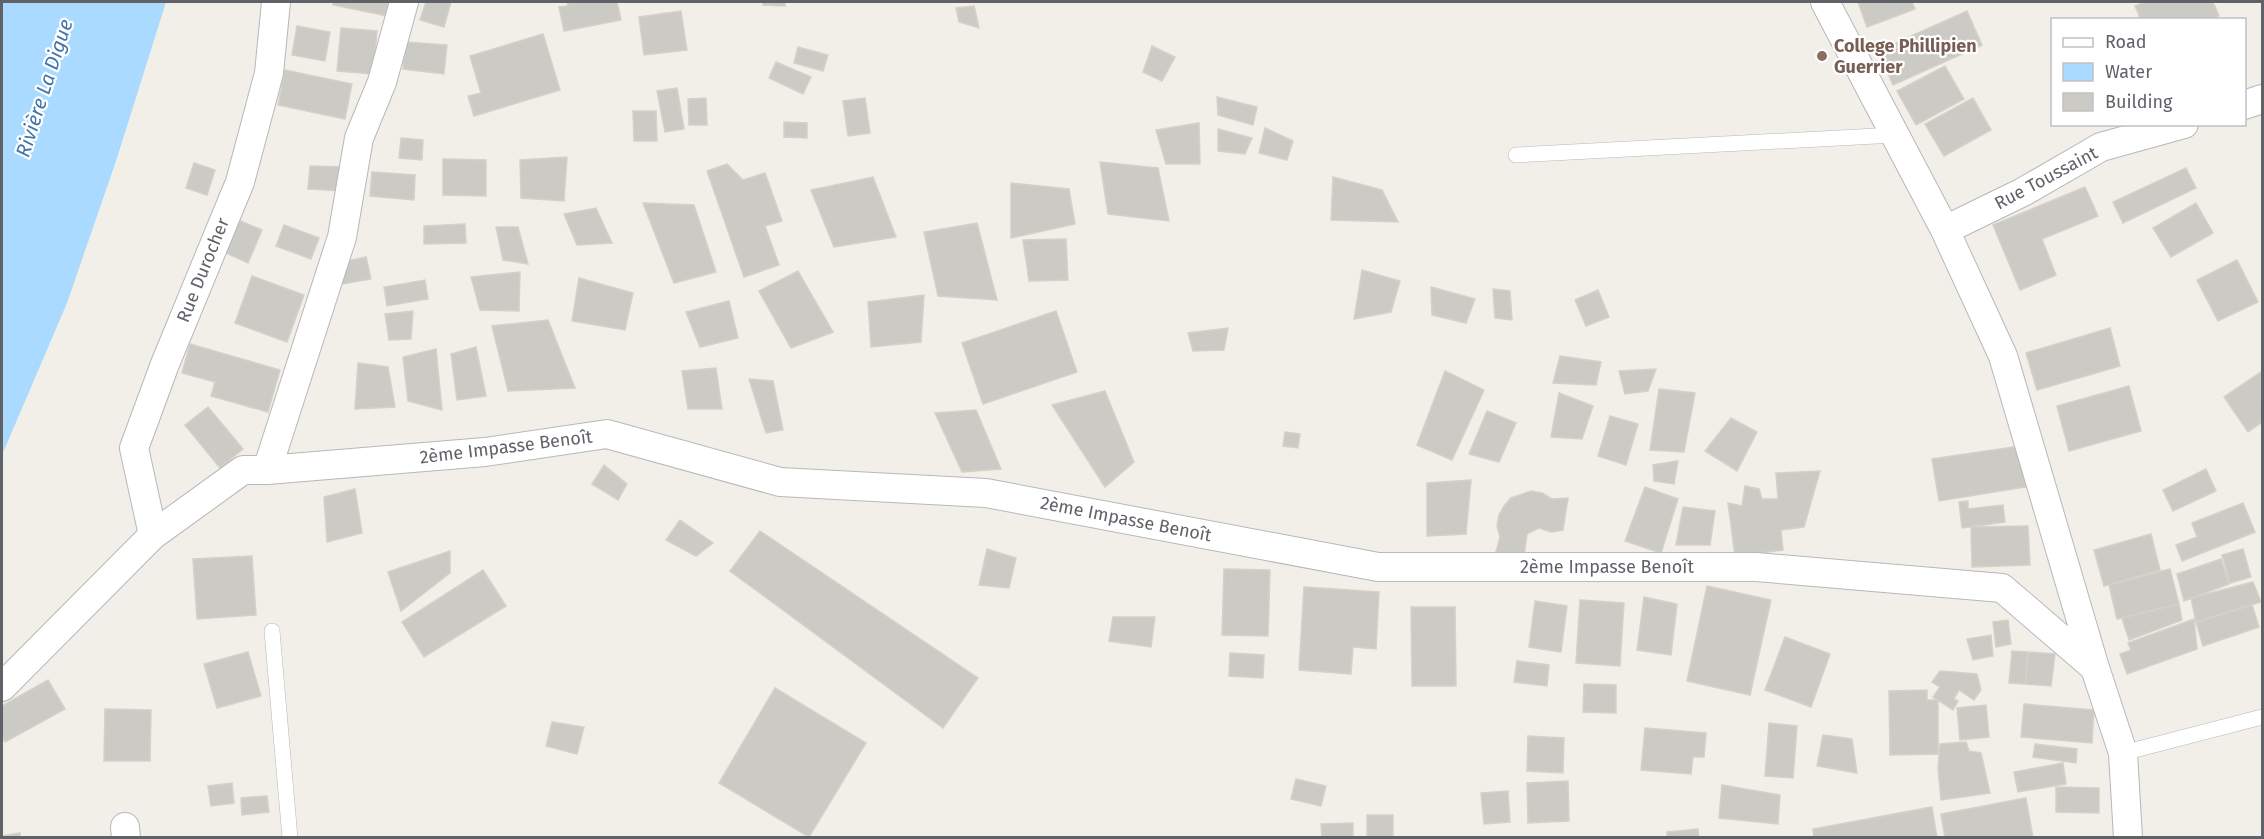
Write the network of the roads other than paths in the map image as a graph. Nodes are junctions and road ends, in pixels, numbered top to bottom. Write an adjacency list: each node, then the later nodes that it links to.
1 (276, 2): 11 (street, Rue Durocher)
2 (404, 2): 10 (street)
3 (1825, 2): 7 (street)
4 (2262, 99): 5 (street)
5 (2246, 104)
6 (2177, 126): 9 (street, Rue Toussaint)
7 (1895, 135): 8 (lane); 9 (street)
8 (1516, 155)
9 (1945, 230): 13 (street)
10 (267, 470): 11 (street, 2ème Impasse Benoît); 13 (street, 2ème Impasse Benoît)
11 (153, 535): 14 (street, 2ème Impasse Benoît)
12 (272, 630): 17 (lane)
13 (2095, 668): 16 (street)
14 (2, 687)
15 (2262, 717): 16 (lane)
16 (2123, 753): 18 (street)
17 (290, 837)
18 (2128, 837)

